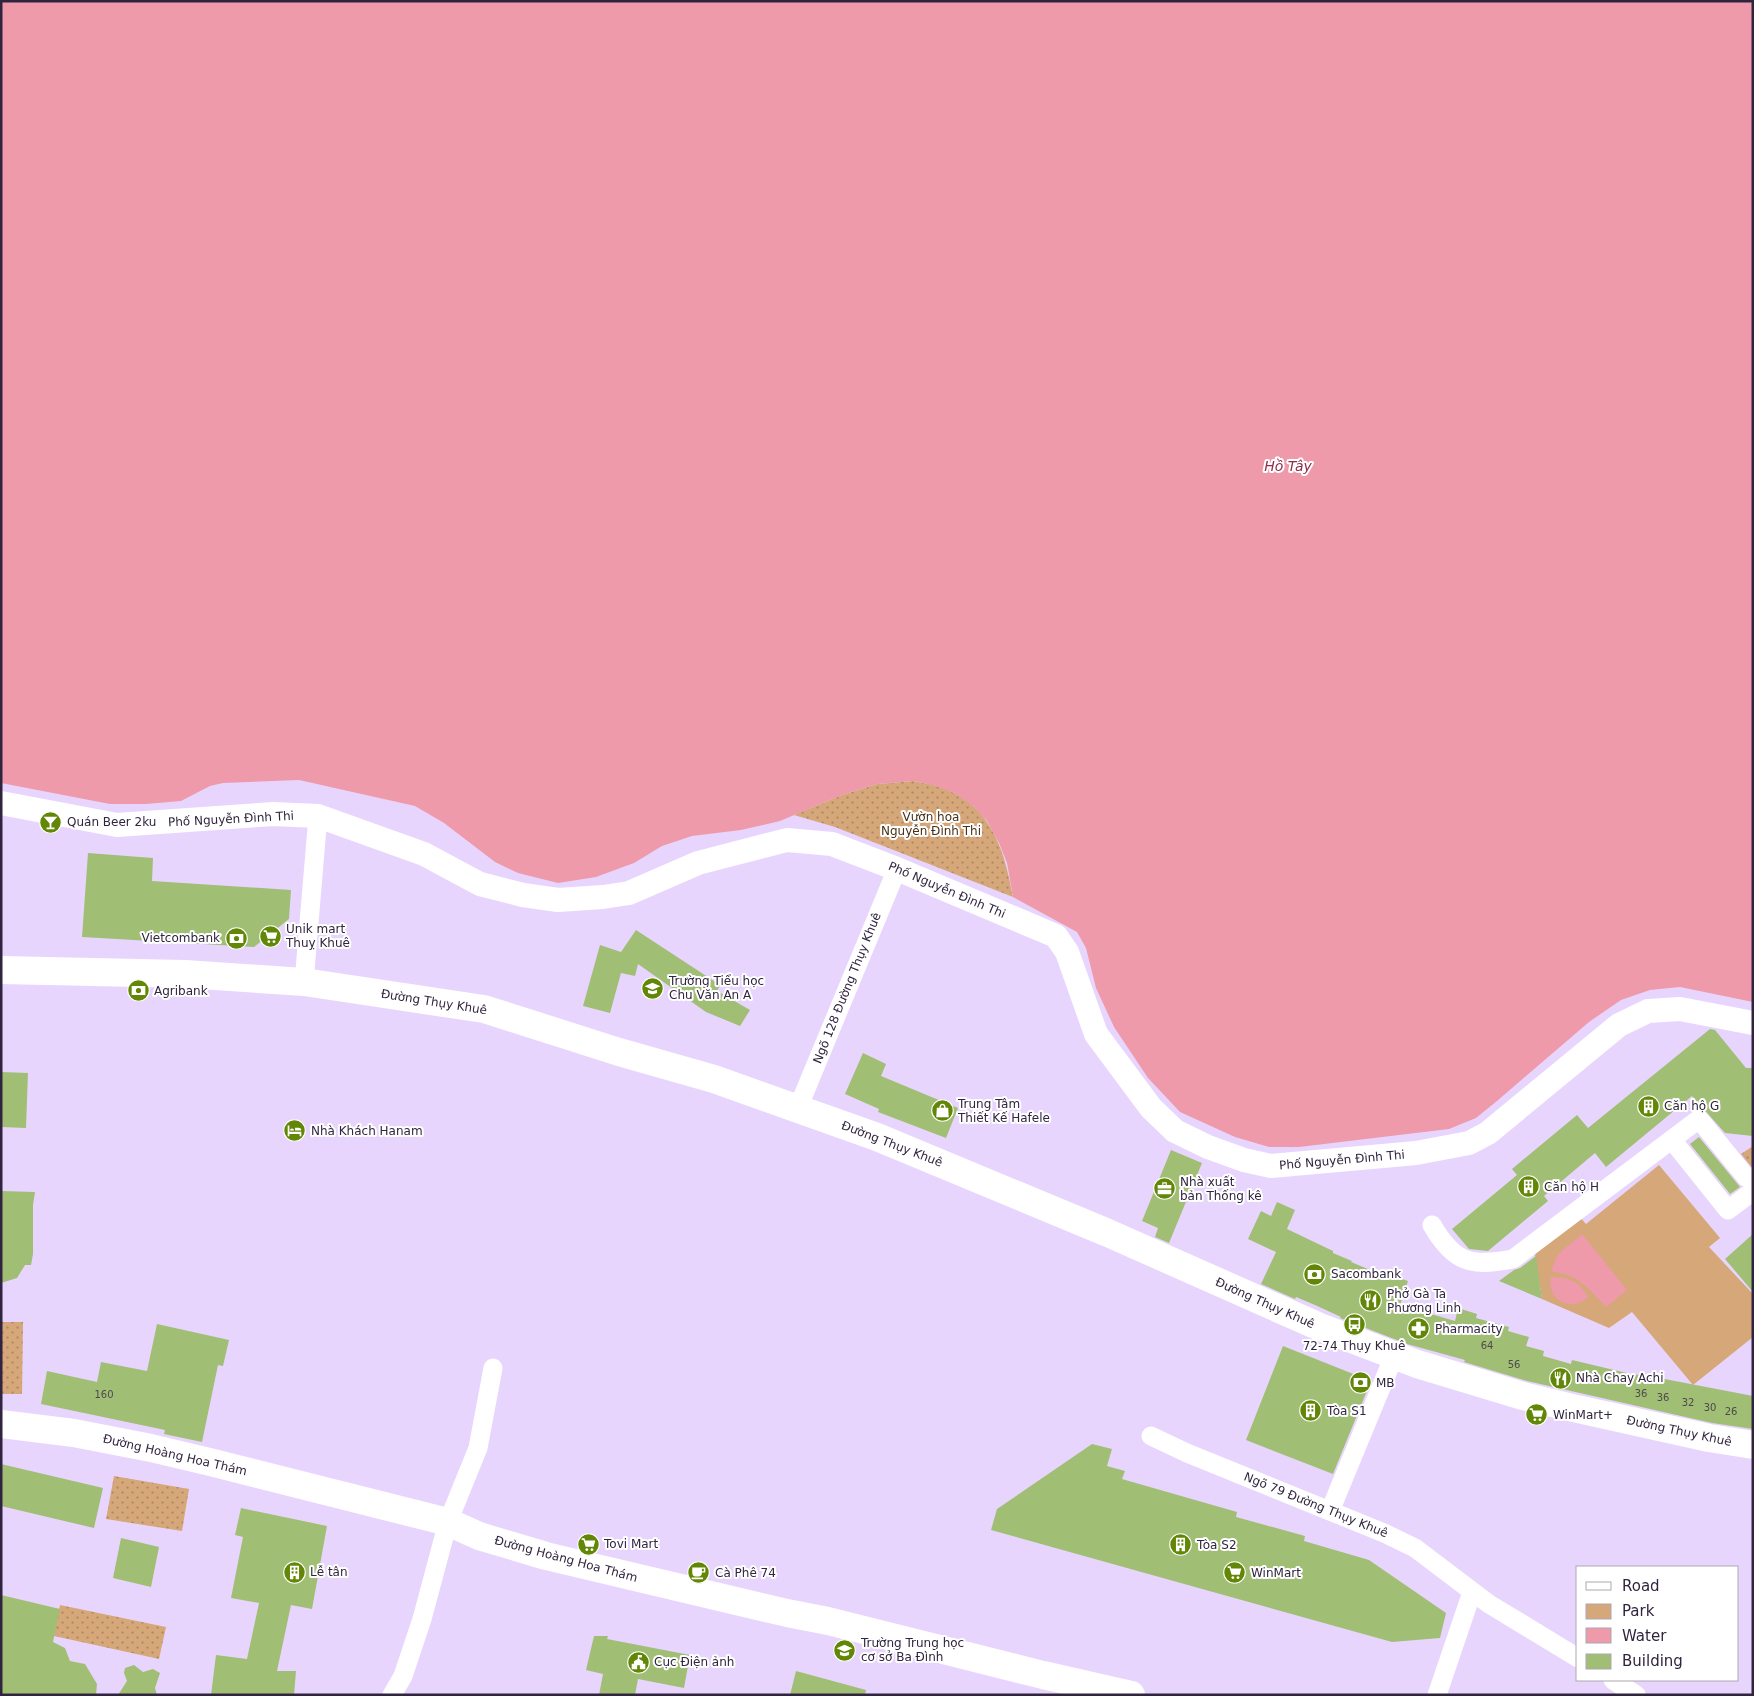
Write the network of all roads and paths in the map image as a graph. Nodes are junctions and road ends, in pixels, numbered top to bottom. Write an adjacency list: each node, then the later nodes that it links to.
1 (1, 803): 2 (street, Phố Nguyễn Đình Thi)
2 (318, 816): 3 (street, Phố Nguyễn Đình Thi); 5 (street)
3 (897, 869): 6 (street, Phố Nguyễn Đình Thi); 7 (street, Ngõ 128 Đường Thụy Khuê)
4 (1, 970): 5 (main road, Đường Thụy Khuê)
5 (304, 982): 7 (main road, Đường Thụy Khuê)
6 (1753, 1023)
7 (798, 1108): 12 (main road, Đường Thụy Khuê)
8 (1672, 1140): 9 (street); 10 (street); 11 (street)
9 (1753, 1177)
10 (1753, 1191)
11 (1432, 1225)
12 (1394, 1356): 16 (main road, Đường Thụy Khuê); 17 (street)
13 (493, 1368): 18 (street)
14 (1, 1424): 18 (main road, Đường Hoàng Hoa Thám)
15 (1151, 1436): 17 (street, Ngõ 79 Đường Thụy Khuê)
16 (1753, 1445)
17 (1330, 1511): 19 (street, Ngõ 79 Đường Thụy Khuê)
18 (448, 1522): 22 (street); 23 (main road, Đường Hoàng Hoa Thám)
19 (1472, 1592): 20 (street, Ngõ 79 Đường Thụy Khuê); 24 (street)
20 (1576, 1657)
21 (1615, 1681): 25 (street)
22 (392, 1695)
23 (1131, 1695)
24 (1437, 1695)
25 (1636, 1695)

